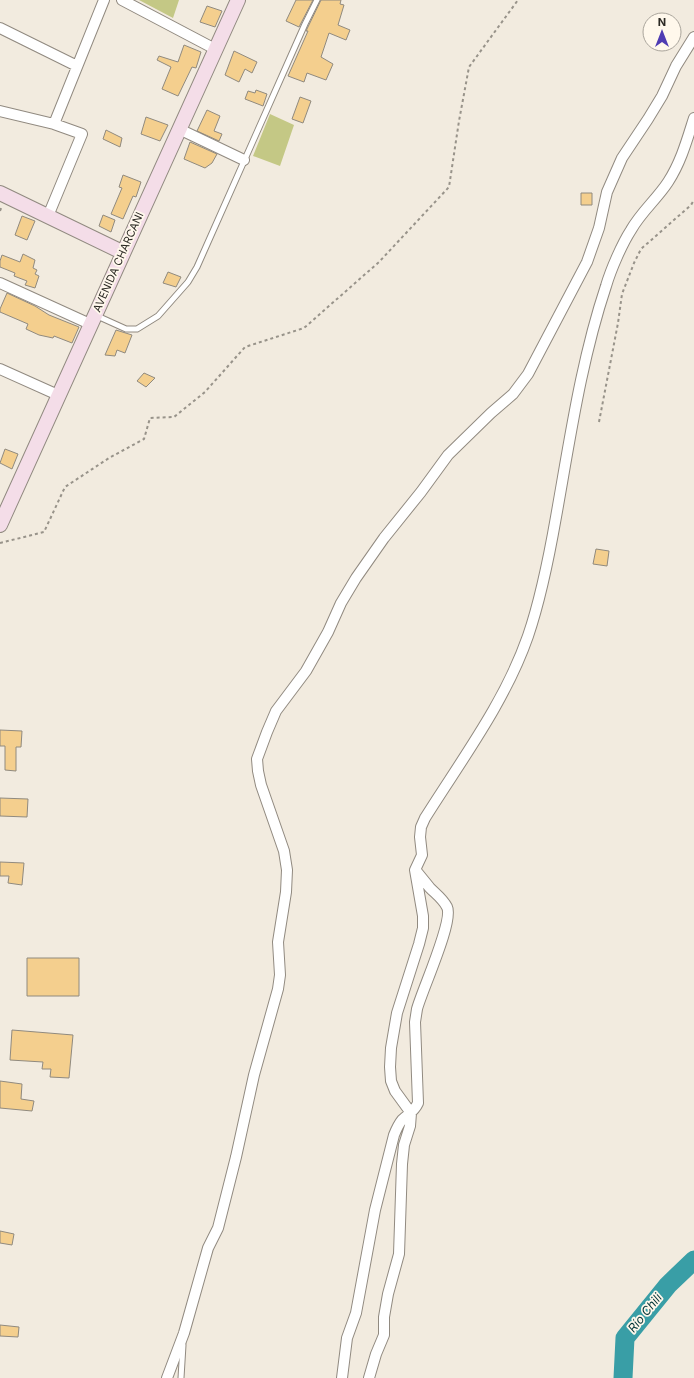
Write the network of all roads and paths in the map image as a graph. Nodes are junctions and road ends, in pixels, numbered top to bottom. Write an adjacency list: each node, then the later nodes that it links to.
1 (104, 0): 9 (street)
2 (122, 0): 8 (street)
3 (238, 0): 8 (main road, AVENIDA CHARCANI)
4 (317, 0): 14 (lane)
5 (518, 0): 25 (path)
6 (0, 28): 9 (street)
7 (694, 37): 28 (street)
8 (216, 49): 13 (main road, AVENIDA CHARCANI)
9 (77, 66): 12 (street)
10 (0, 111): 12 (street)
11 (694, 118): 26 (street)
12 (54, 124): 17 (street)
13 (179, 129): 14 (street); 18 (main road, AVENIDA CHARCANI)
14 (244, 160): 20 (lane)
15 (0, 193): 17 (main road)
16 (694, 200): 23 (path)
17 (48, 216): 18 (main road)
18 (122, 252): 20 (main road, AVENIDA CHARCANI)
19 (0, 283): 20 (street)
20 (93, 320): 22 (main road, AVENIDA CHARCANI)
21 (0, 369): 22 (street)
22 (58, 395): 24 (main road, AVENIDA CHARCANI)
23 (599, 422)
24 (0, 525)
25 (0, 543)
26 (416, 870): 27 (street); 27 (street)
27 (411, 1113): 31 (street); 32 (street)
28 (184, 1333): 29 (street); 30 (lane)
29 (167, 1378)
30 (181, 1378)
31 (342, 1378)
32 (369, 1378)

